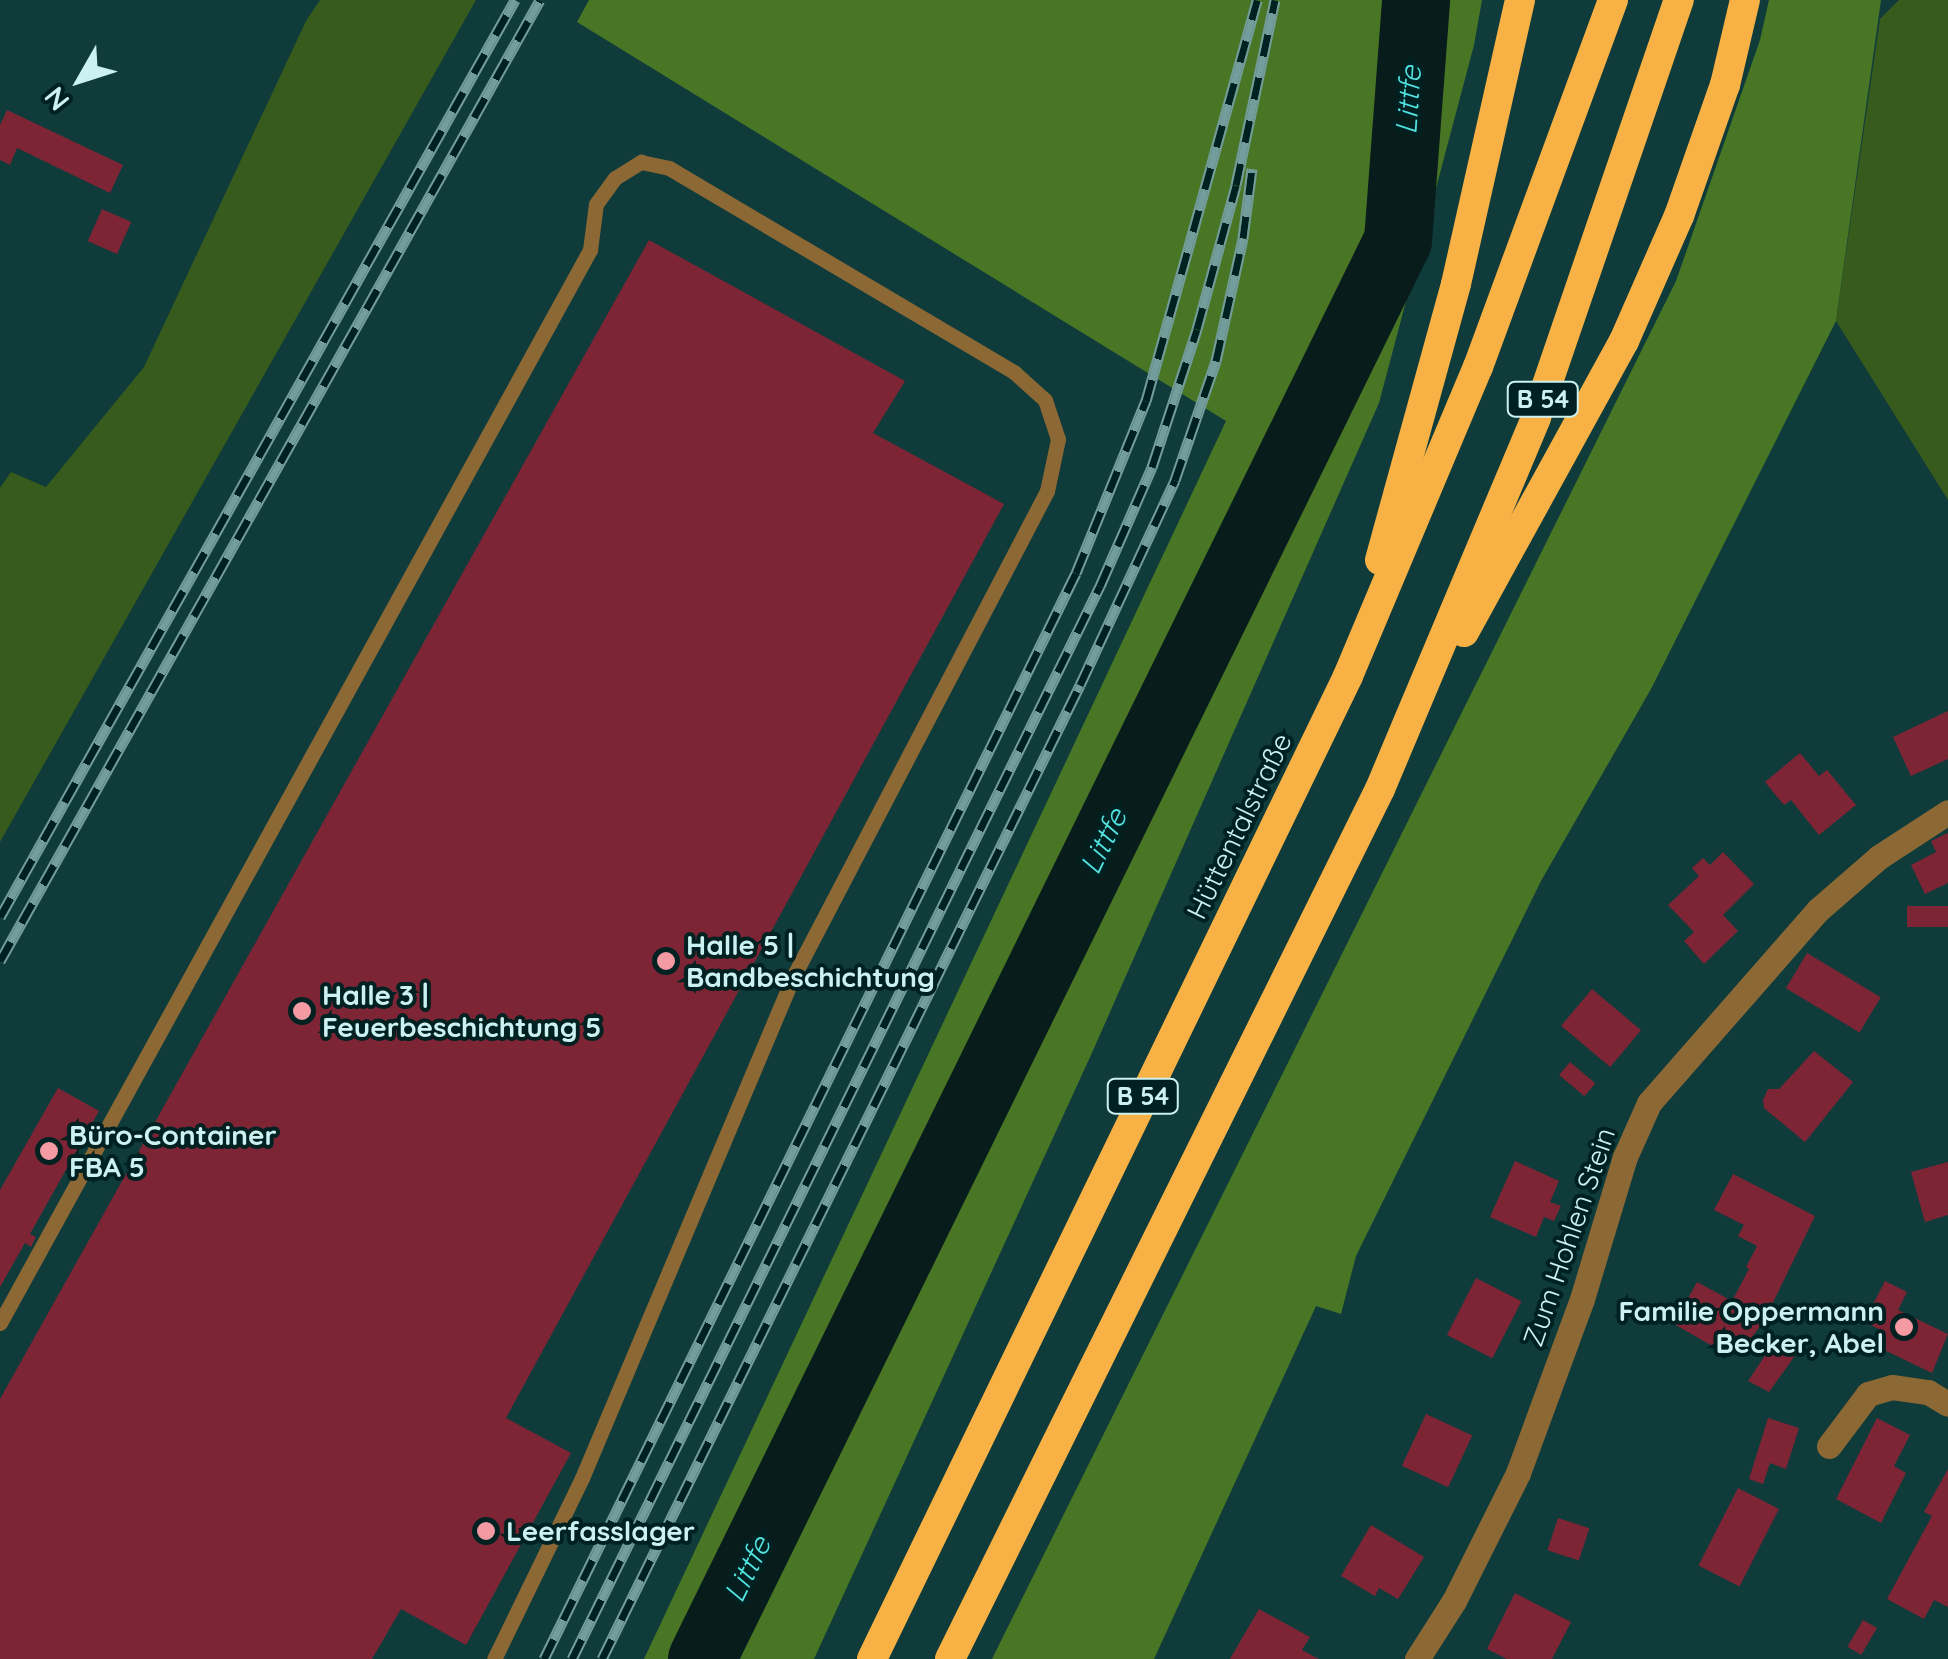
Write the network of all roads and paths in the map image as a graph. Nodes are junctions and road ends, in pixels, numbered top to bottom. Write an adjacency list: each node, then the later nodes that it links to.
1 (1520, 0): 5 (highway)
2 (1612, 0): 5 (highway, Hüttentalstraße / B 54)
3 (1679, 0): 6 (highway, B 54)
4 (1745, 0): 6 (highway)
5 (1348, 676): 12 (highway, Hüttentalstraße / B 54)
6 (1380, 788): 13 (highway, B 54)
7 (1948, 812): 14 (street, Zum Hohlen Stein)
8 (0, 1323): 11 (lane)
9 (1948, 1404): 10 (street)
10 (1828, 1446)
11 (494, 1659)
12 (872, 1659)
13 (950, 1659)
14 (1417, 1659)

